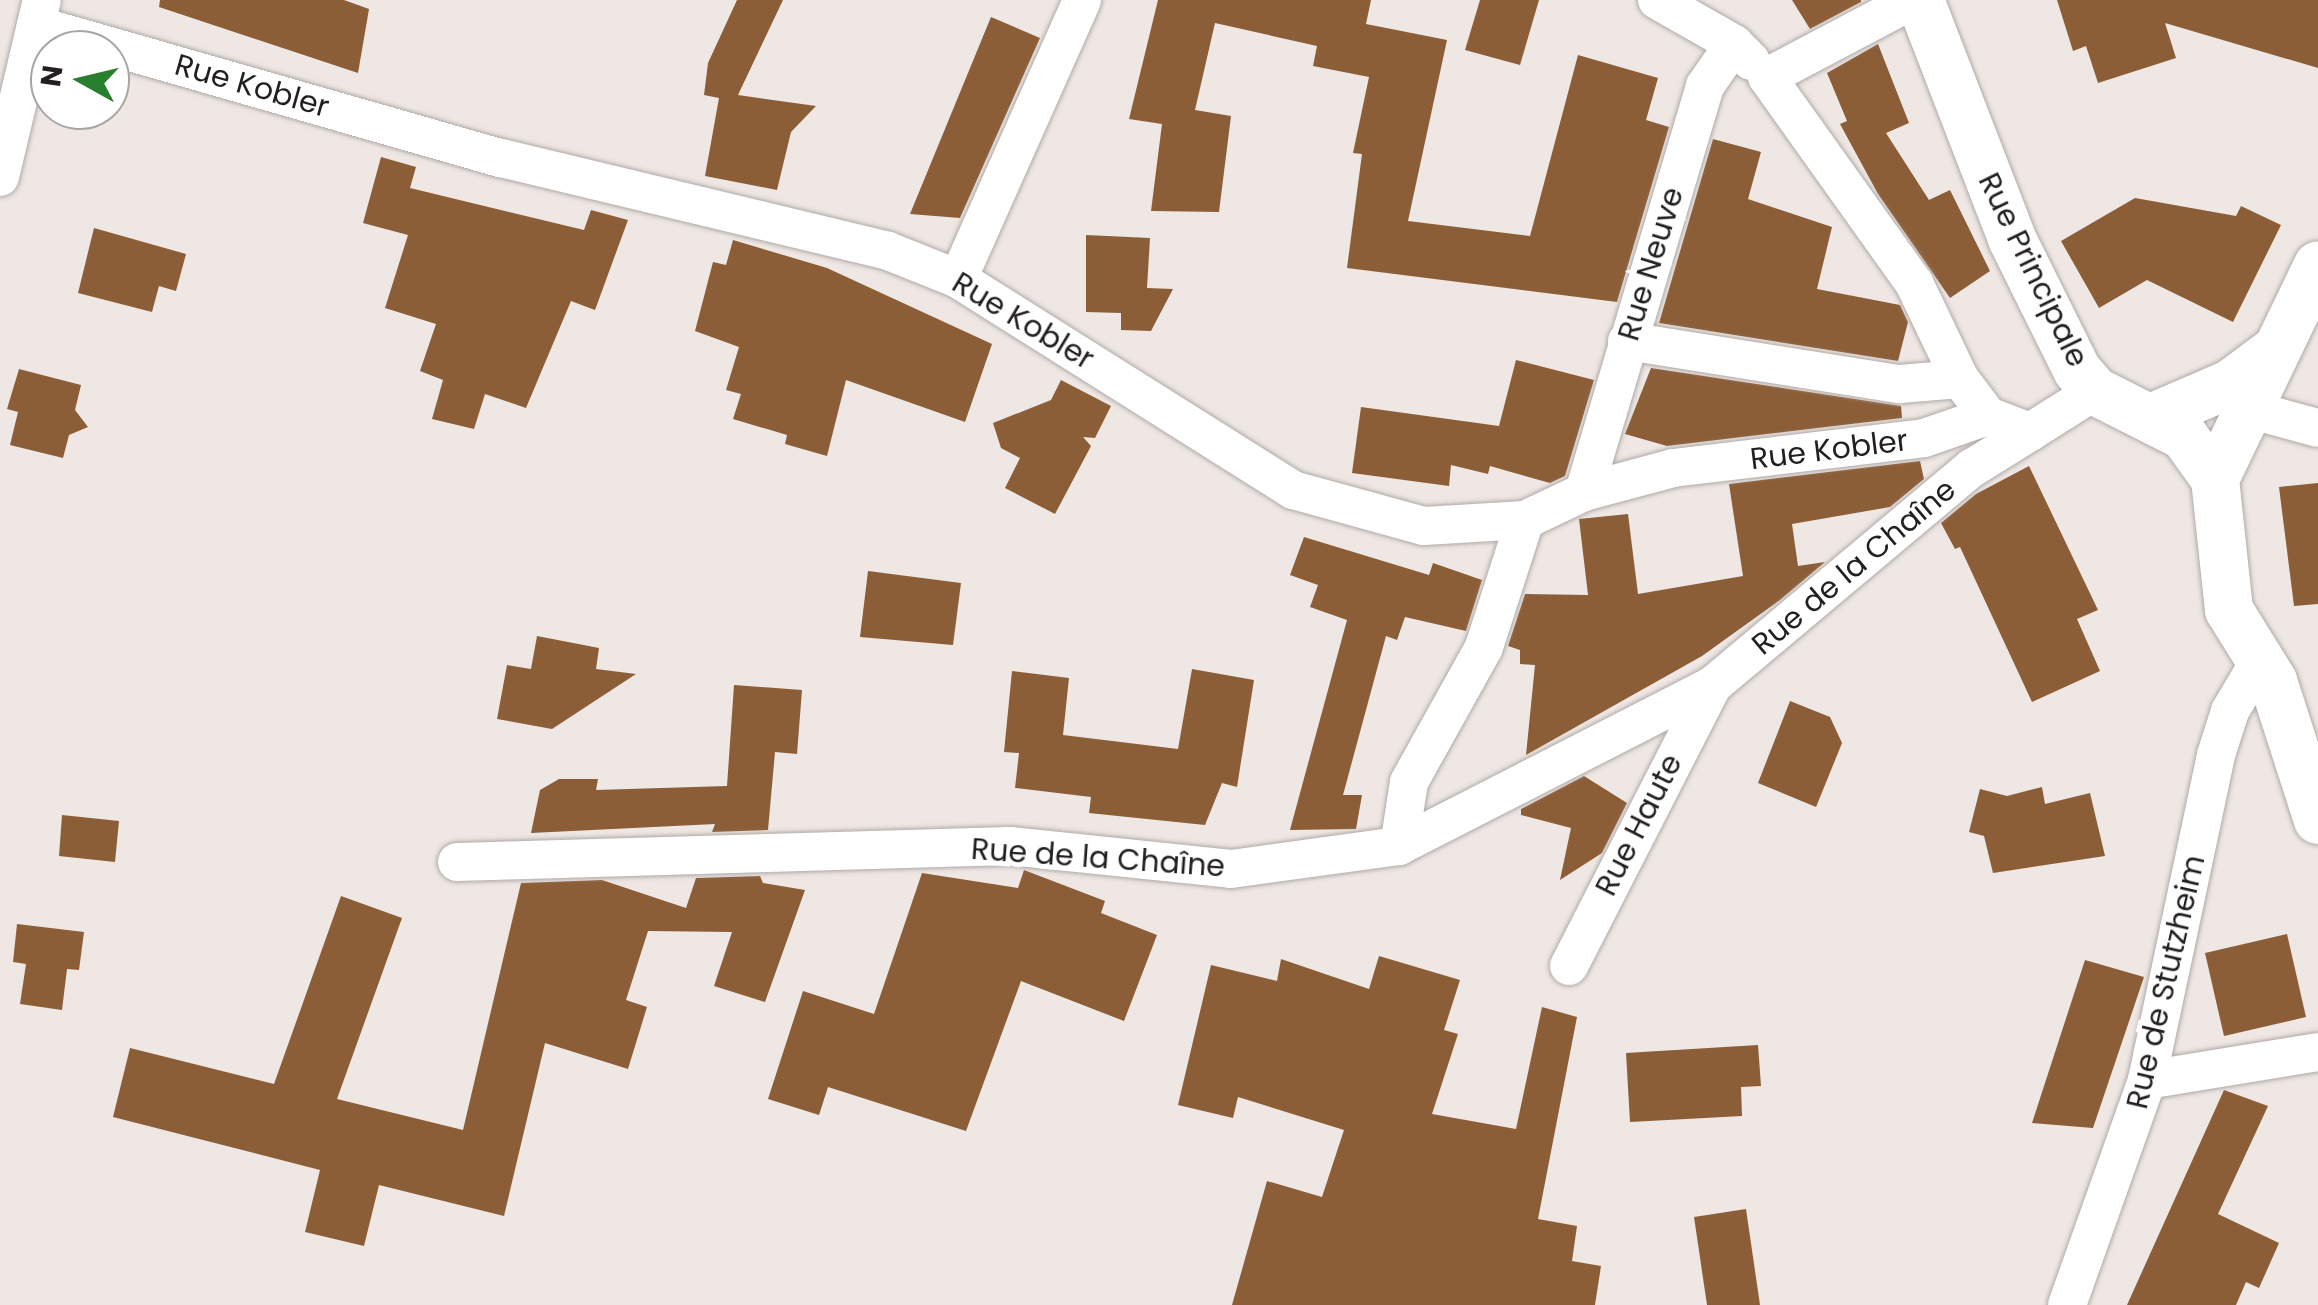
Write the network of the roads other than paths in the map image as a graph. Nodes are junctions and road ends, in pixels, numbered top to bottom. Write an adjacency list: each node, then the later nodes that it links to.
1 (1082, 0): 9 (street)
2 (1657, 0): 5 (street)
3 (1917, 0): 6 (street); 13 (street, Rue Principale)
4 (39, 12): 7 (street); 9 (street, Rue Kobler)
5 (1734, 44): 6 (street); 10 (street, Rue Neuve)
6 (1767, 77): 12 (street)
7 (0, 177)
8 (2318, 265): 11 (street)
9 (958, 279): 21 (street, Rue Kobler)
10 (1627, 341): 12 (street); 20 (street, Rue Neuve)
11 (2277, 348): 14 (street); 16 (street)
12 (1960, 379): 15 (street)
13 (2096, 391): 16 (street, Rue Principale); 18 (street, Rue de la Chaîne)
14 (2252, 410): 17 (street); 19 (street)
15 (1988, 416): 18 (street); 20 (street, Rue Kobler)
16 (2154, 416): 19 (street, Rue Principale)
17 (2318, 428)
18 (2030, 432): 23 (street, Rue de la Chaîne)
19 (2215, 479): 22 (street, Rue Principale)
20 (1584, 492): 21 (street, Rue Kobler)
21 (1526, 520): 25 (street)
22 (2261, 659): 24 (street, Rue Principale); 29 (street, Rue de Stutzheim)
23 (1713, 685): 25 (street, Rue de la Chaîne); 27 (street, Rue Haute)
24 (2318, 820)
25 (1399, 846): 26 (street, Rue de la Chaîne)
26 (457, 862)
27 (1569, 966)
28 (2318, 1052): 29 (street)
29 (2147, 1080): 30 (street, Rue de Stutzheim)
30 (2067, 1305)

